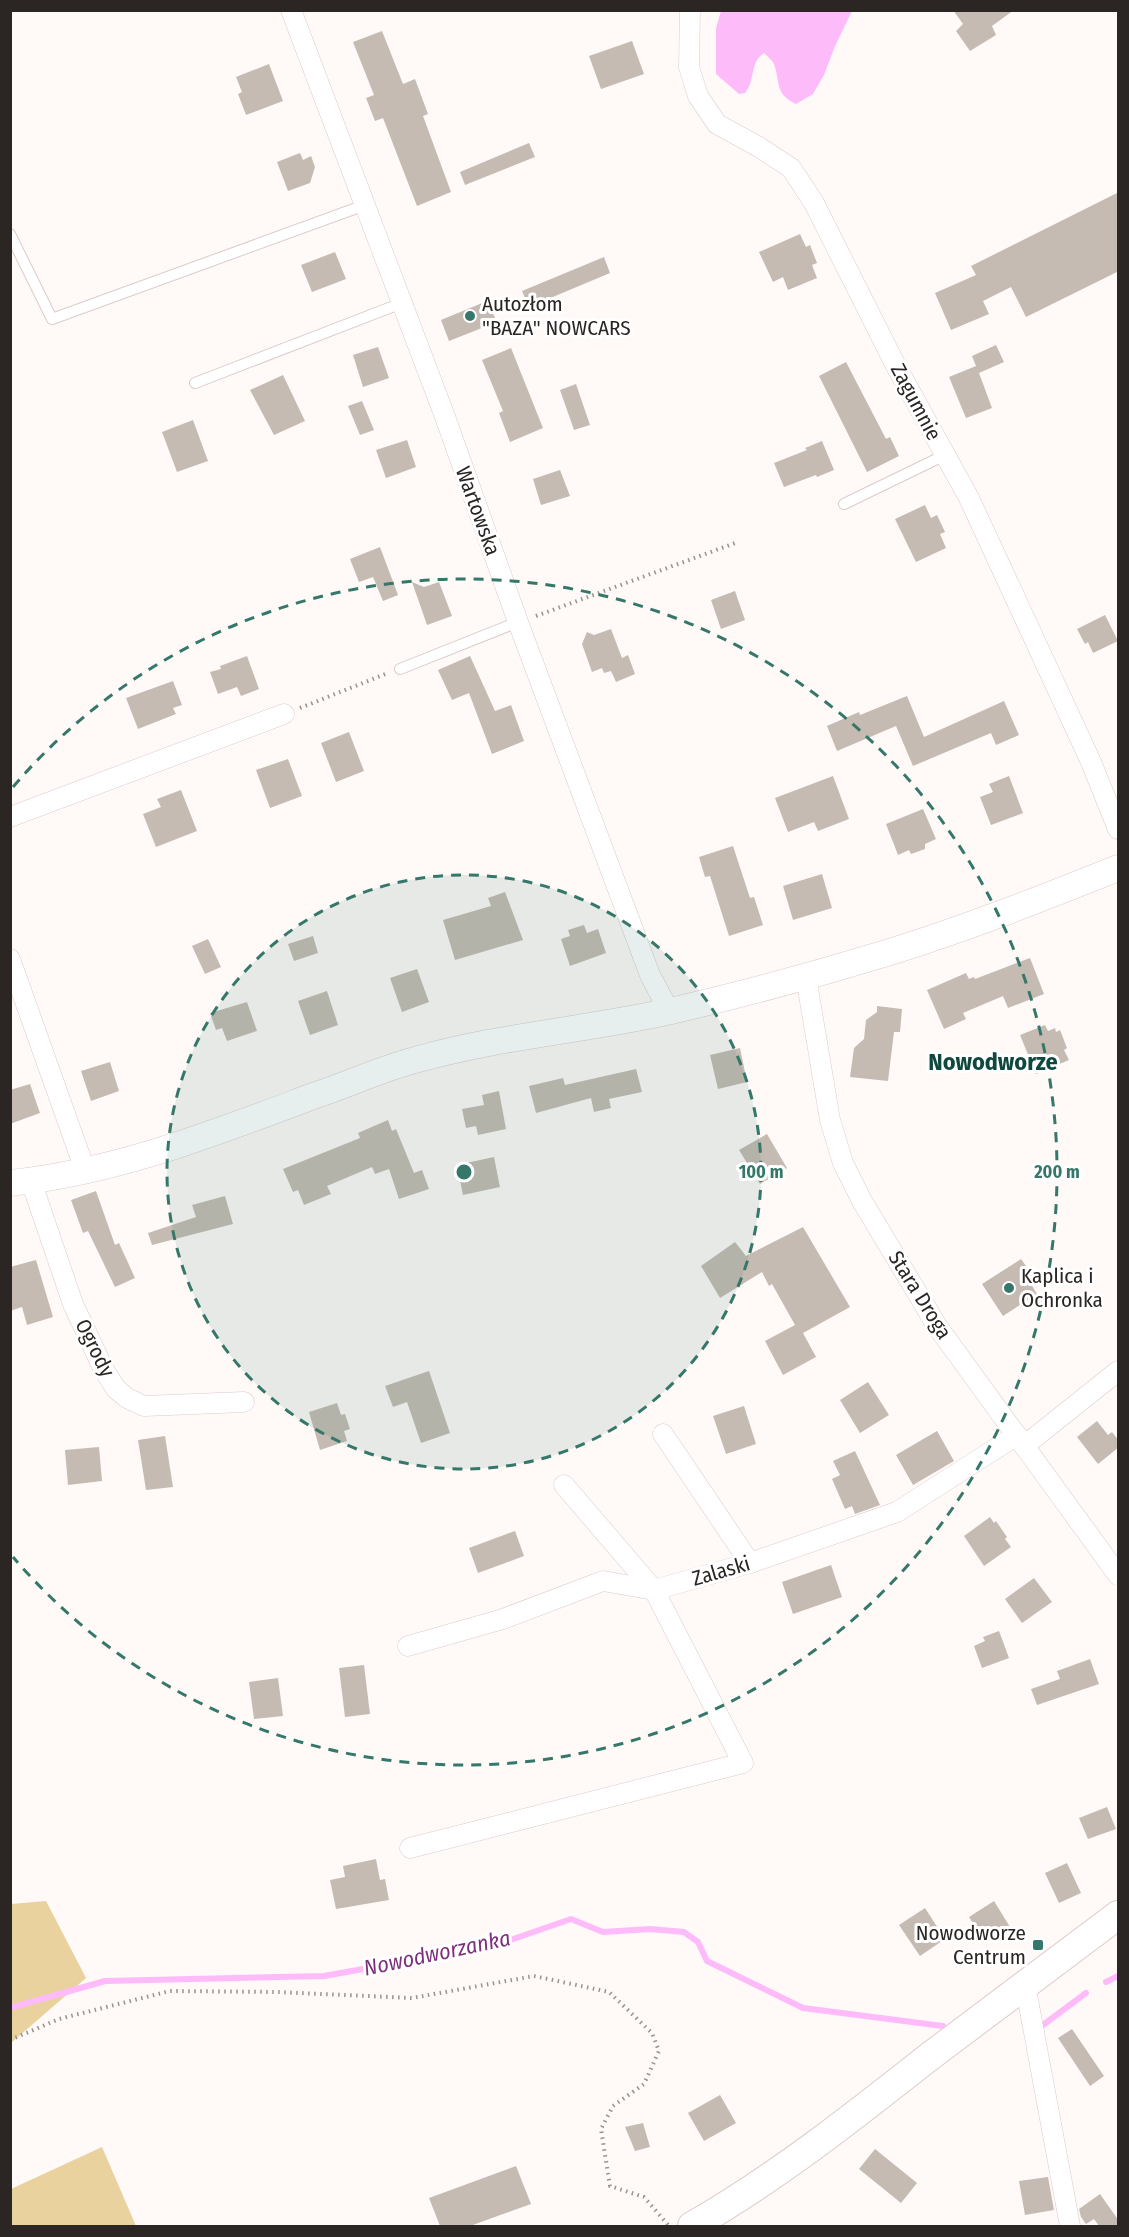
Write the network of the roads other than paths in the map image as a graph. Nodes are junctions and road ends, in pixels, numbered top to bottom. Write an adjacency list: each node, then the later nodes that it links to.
1 (291, 10): 3 (street, Wartowska)
2 (690, 10): 7 (street, Zagumnie)
3 (365, 205): 4 (lane); 5 (street, Wartowska)
4 (10, 234)
5 (402, 303): 6 (lane); 9 (street, Wartowska)
6 (195, 383)
7 (945, 455): 8 (lane); 13 (street, Zagumnie)
8 (844, 504)
9 (518, 622): 10 (lane); 17 (street, Wartowska)
10 (400, 669)
11 (284, 714): 12 (street)
12 (10, 817)
13 (1119, 830)
14 (1119, 868): 16 (street)
15 (10, 959): 18 (street)
16 (806, 976): 17 (street); 23 (street, Stara Droga)
17 (669, 1011): 18 (street)
18 (85, 1170): 19 (street)
19 (21, 1182): 21 (street, Ogrody)
20 (1119, 1371): 23 (street, Zalaski)
21 (244, 1402)
22 (663, 1434): 25 (street)
23 (1020, 1440): 25 (street, Zalaski); 26 (street, Stara Droga)
24 (564, 1485): 27 (street)
25 (750, 1563): 27 (street, Zalaski)
26 (1119, 1575)
27 (654, 1590): 28 (street, Zalaski); 29 (street)
28 (408, 1646)
29 (410, 1848)
30 (1119, 1915): 31 (main road)
31 (1025, 1984): 32 (main road); 33 (street)
32 (692, 2226)
33 (1070, 2226)

